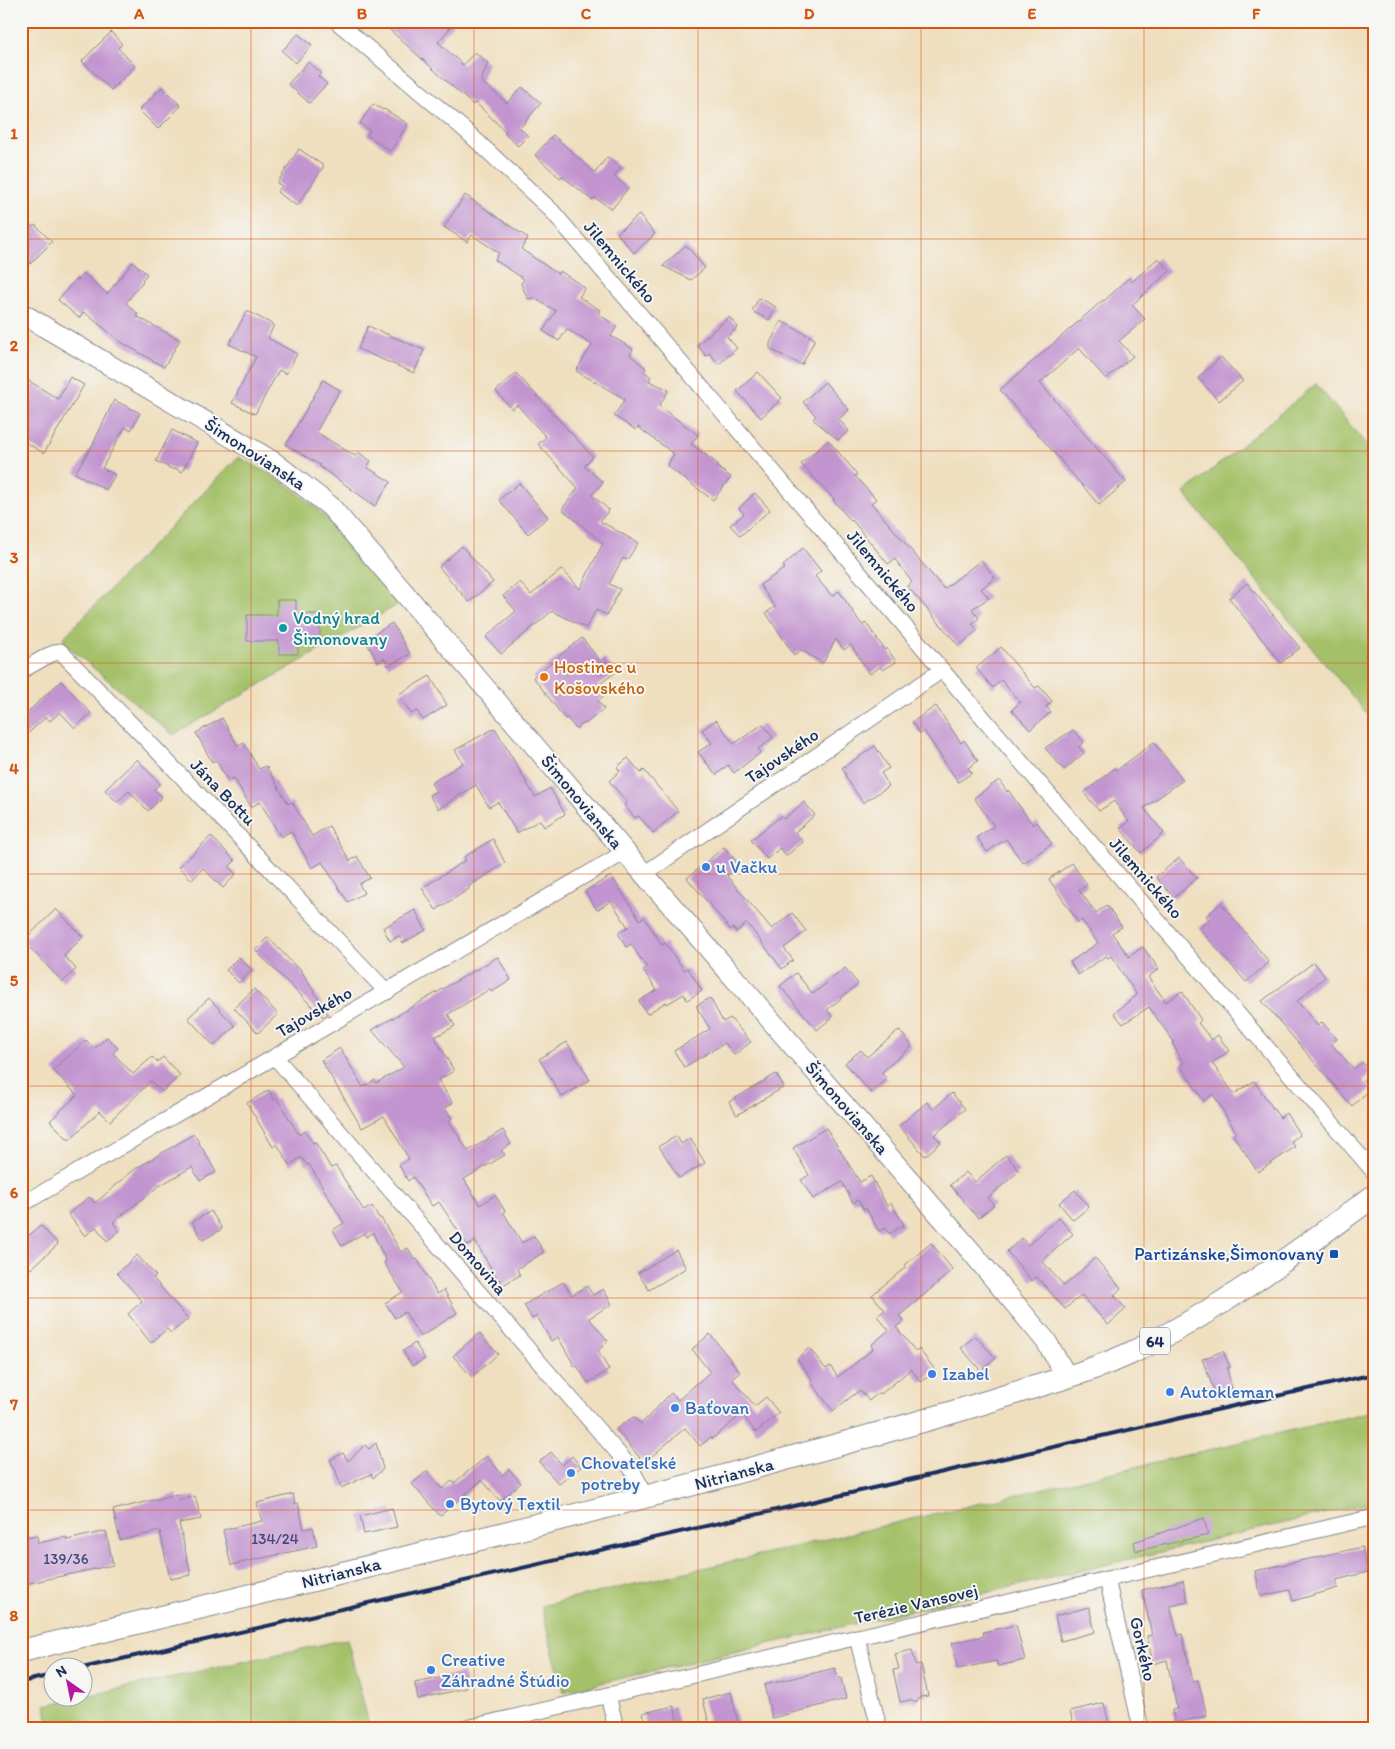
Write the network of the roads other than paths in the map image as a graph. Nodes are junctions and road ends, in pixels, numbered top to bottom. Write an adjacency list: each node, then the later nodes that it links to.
1 (336, 21): 3 (street, Jilemnického)
2 (21, 313): 5 (street, Šimonovianska)
3 (942, 670): 6 (street, Tajovského); 9 (street, Jilemnického)
4 (21, 671): 7 (street, Jána Bottu)
5 (625, 852): 6 (street, Šimonovianska); 7 (street, Tajovského)
6 (644, 874): 12 (street, Šimonovianska)
7 (387, 992): 8 (street, Tajovského)
8 (275, 1057): 11 (street, Tajovského); 13 (street, Domovina)
9 (1374, 1172)
10 (1374, 1196): 12 (main road, Nitrianska / 64)
11 (21, 1205)
12 (1067, 1377): 13 (main road, Nitrianska / 64)
13 (644, 1498): 17 (main road, Nitrianska / 64)
14 (1374, 1517): 15 (street, Terézie Vansovej)
15 (1107, 1579): 16 (street, Terézie Vansovej); 22 (street, Gorkého)
16 (857, 1637): 18 (street, Terézie Vansovej); 21 (street)
17 (21, 1651)
18 (608, 1695): 19 (street, Terézie Vansovej); 20 (street)
19 (467, 1728)
20 (616, 1728)
21 (879, 1728)
22 (1141, 1728)

